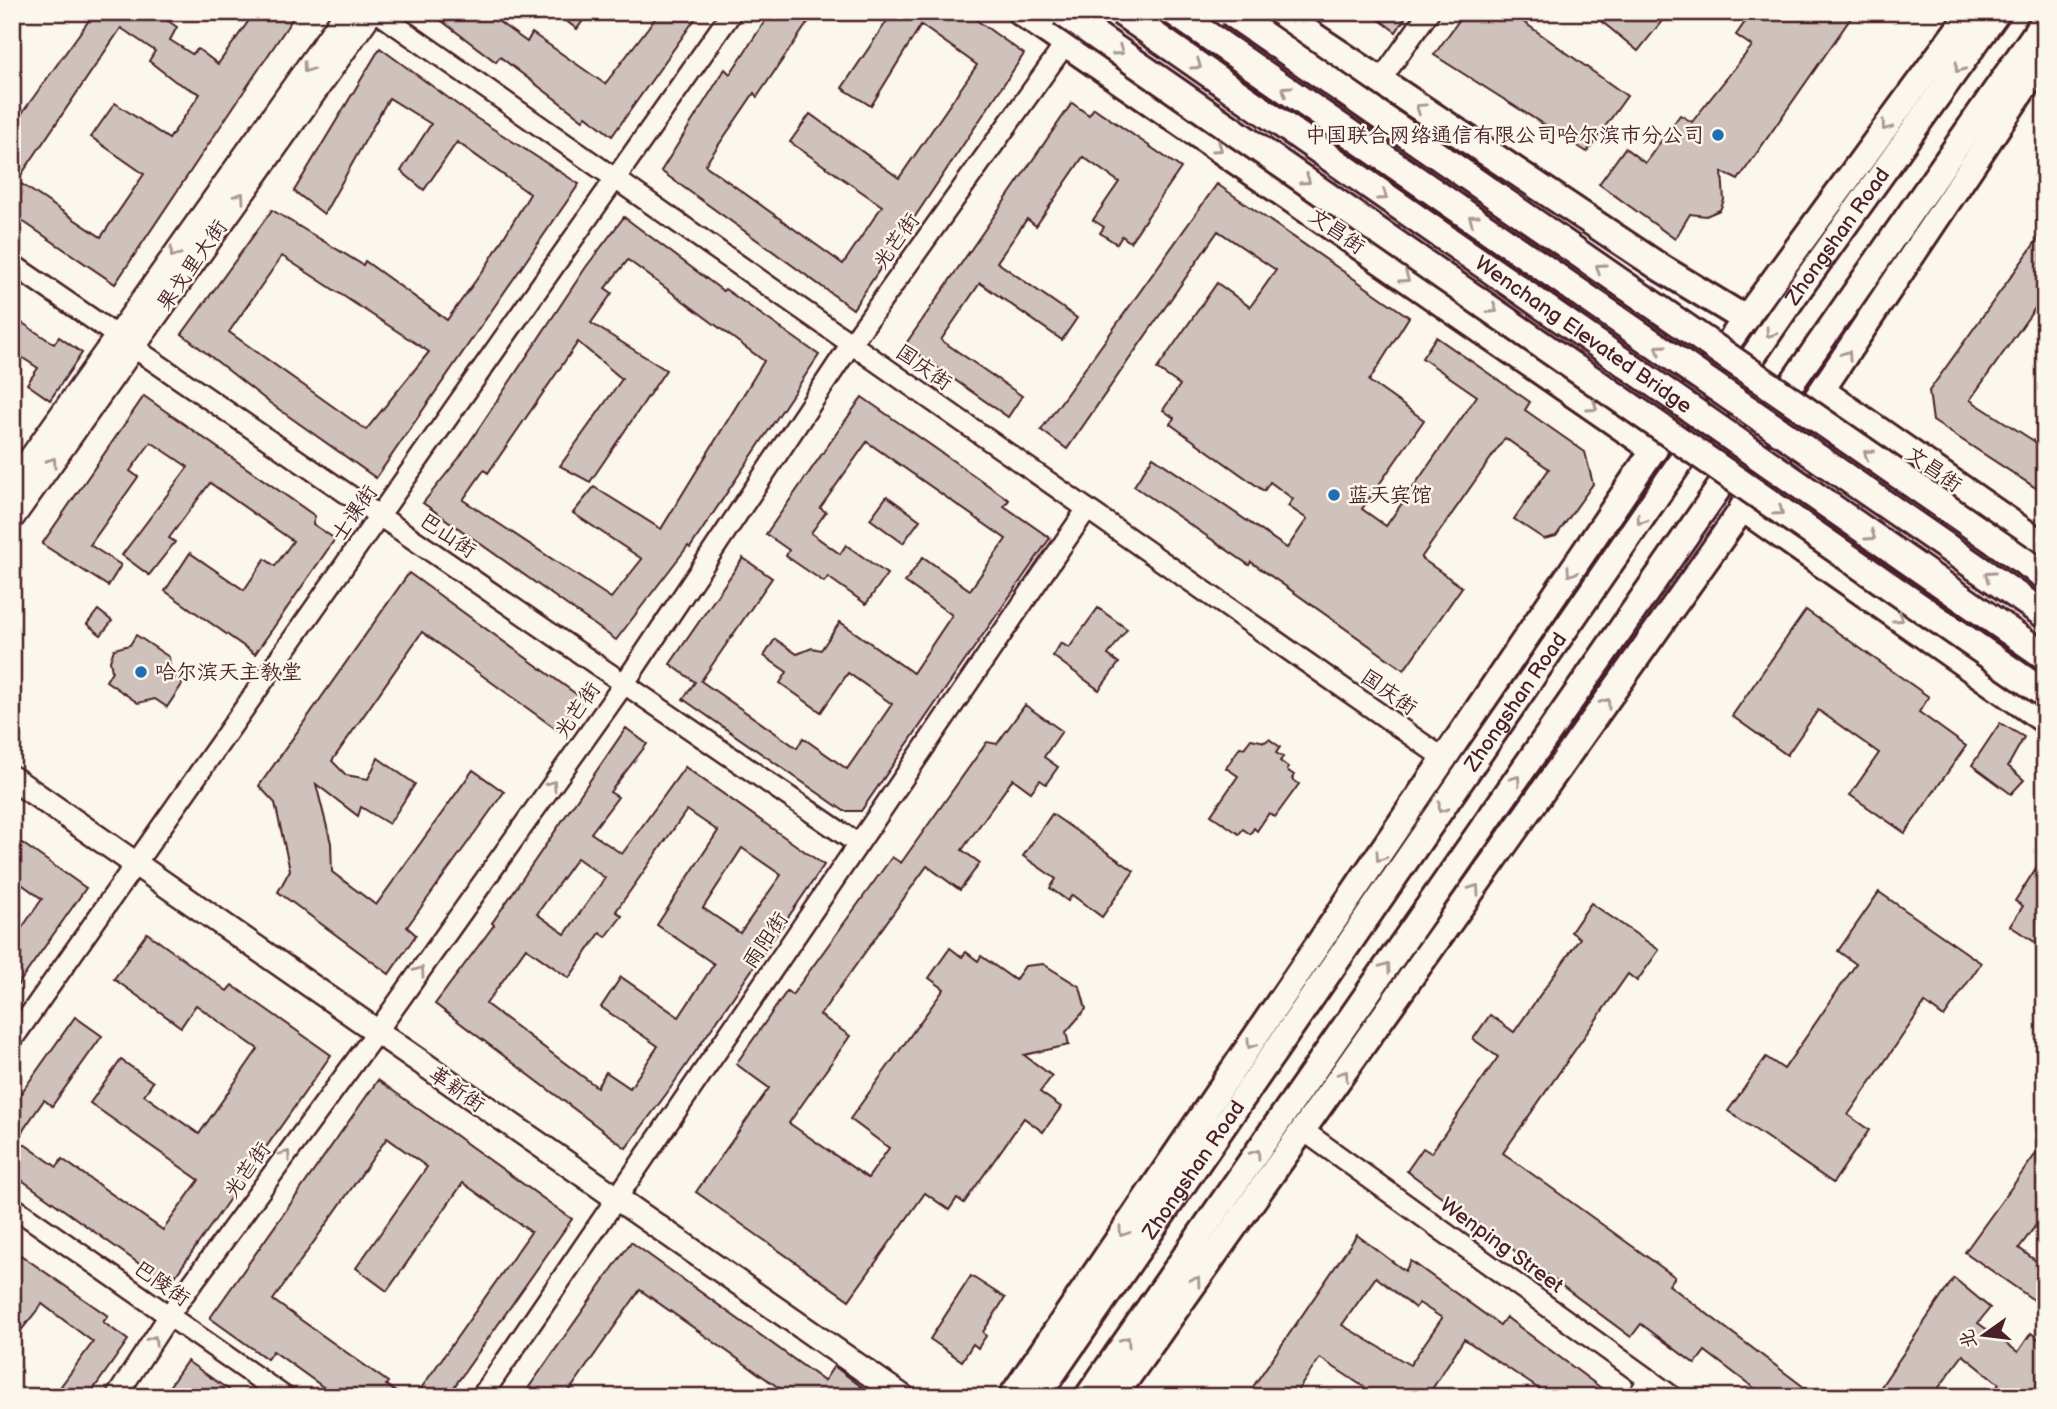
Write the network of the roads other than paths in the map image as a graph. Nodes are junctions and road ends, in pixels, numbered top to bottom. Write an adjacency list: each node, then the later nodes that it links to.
1 (347, 12): 21 (main road, 果戈里大街, one-way to 21)
2 (371, 12): 21 (main road, 果戈里大街, one-way to 2)
3 (377, 12): 18 (street, 国庆街)
4 (732, 12): 18 (street, 士课街)
5 (1021, 12): 15 (highway, 文昌街)
6 (1062, 12): 26 (highway, one-way to 26, bridge)
7 (1121, 12): 23 (highway, Wenchang Elevated Bridge, one-way to 23, bridge)
8 (1174, 12): 28 (highway, Wenchang Elevated Bridge, one-way to 8, bridge)
9 (1230, 12): 25 (highway, one-way to 9, bridge)
10 (1277, 12): 17 (highway)
11 (1429, 12): 17 (street)
12 (1970, 12): 20 (main road, one-way to 20)
13 (1998, 12): 56 (main road, Zhongshan Road, one-way to 56)
14 (2045, 19): 57 (main road, Zhongshan Road, one-way to 14)
15 (1066, 43): 22 (street, 光芒街); 26 (highway, 文昌街, one-way to 26)
16 (2045, 57): 24 (main road, one-way to 16)
17 (1380, 81): 20 (highway, one-way to 17)
18 (616, 179): 22 (street, 国庆街); 31 (street, 士课街)
19 (12, 264): 21 (street, 巴山街)
20 (1745, 319): 26 (main road)
21 (124, 341): 27 (main road, 果戈里大街); 31 (street, 巴山街); 32 (main road, 果戈里大街, one-way to 21)
22 (851, 344): 30 (street, 国庆街); 37 (street, 光芒街)
23 (1613, 356): 26 (highway, bridge); 36 (highway, Wenchang Elevated Bridge, one-way to 36, bridge)
24 (1823, 392): 29 (main road); 33 (highway, 文昌街)
25 (1795, 403): 28 (highway, bridge); 34 (highway, one-way to 25, bridge)
26 (1663, 443): 38 (highway, one-way to 38, bridge); 40 (main road, one-way to 40)
27 (12, 485)
28 (1870, 494): 35 (highway, Wenchang Elevated Bridge, one-way to 28, bridge)
29 (1743, 508): 39 (highway, one-way to 39); 46 (main road, one-way to 29)
30 (1087, 509): 40 (street, 国庆街); 42 (street, 雨阳街)
31 (380, 516): 37 (street, 巴山街); 43 (street, 士课街)
32 (12, 518)
33 (2045, 547)
34 (2045, 576)
35 (2045, 615)
36 (2045, 656)
37 (624, 684): 42 (street, 巴山街); 44 (street, 光芒街, one-way to 37)
38 (2045, 694)
39 (2045, 720)
40 (1446, 760): 55 (main road, one-way to 55)
41 (12, 778): 43 (main road, 革新街)
42 (858, 844): 47 (street, 雨阳街)
43 (135, 865): 44 (main road, 革新街); 45 (street, 士课街)
44 (376, 1033): 47 (main road, 革新街); 49 (street, 光芒街, one-way to 44)
45 (12, 1040)
46 (1304, 1130): 50 (street, Wenping Street); 58 (main road, one-way to 46)
47 (616, 1199): 53 (street, 雨阳街); 54 (main road, 革新街)
48 (12, 1206): 49 (street, 巴陵街)
49 (169, 1316): 51 (street, 光芒街, one-way to 49); 52 (street, 巴陵街)
50 (1649, 1379): 59 (street); 60 (street, Wenping Street)
51 (116, 1397)
52 (285, 1397)
53 (481, 1397)
54 (903, 1397)
55 (1011, 1397)
56 (1037, 1397)
57 (1087, 1397)
58 (1114, 1397)
59 (1637, 1397)
60 (1673, 1397)

